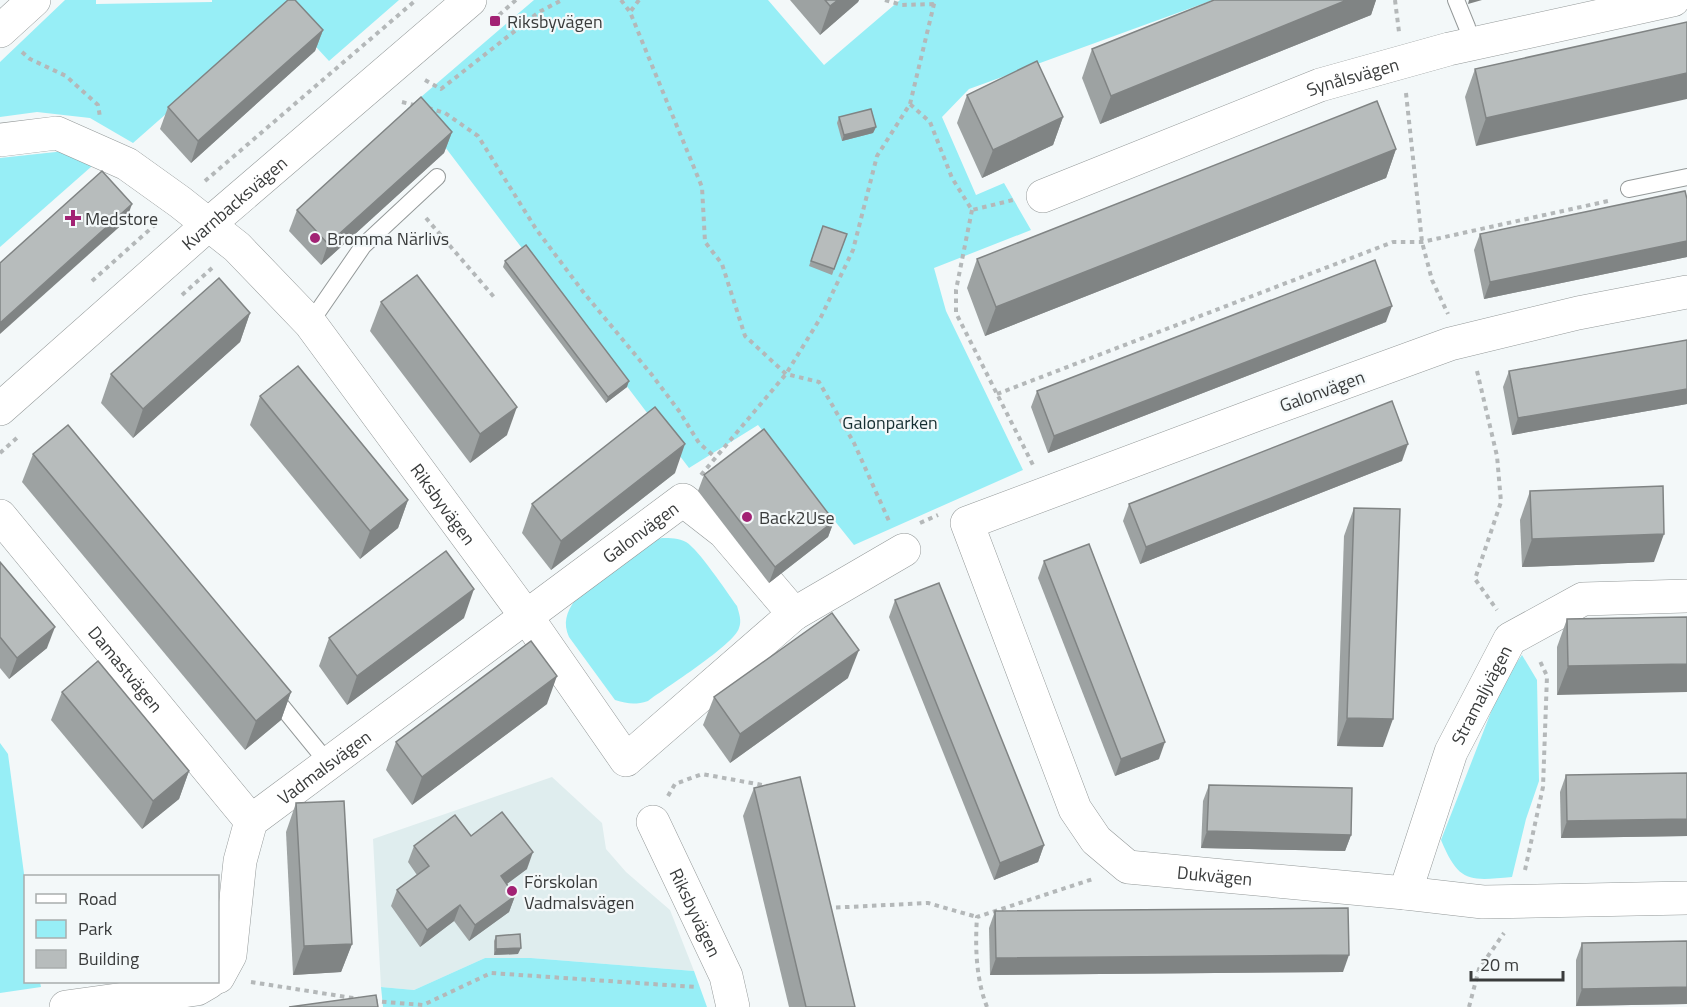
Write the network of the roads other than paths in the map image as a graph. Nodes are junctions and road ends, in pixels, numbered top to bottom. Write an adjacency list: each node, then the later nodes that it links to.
1 (34, 0): 5 (street)
2 (470, 0): 12 (street, Kvarnbacksvägen)
3 (1456, 0): 6 (lane)
4 (1673, 0): 6 (street, Synålsvägen)
5 (0, 31)
6 (1471, 44): 11 (street, Synålsvägen)
7 (0, 140): 12 (street, Riksbyvägen)
8 (437, 177): 14 (lane)
9 (1687, 177): 10 (lane)
10 (1629, 189)
11 (1042, 196)
12 (209, 224): 14 (street, Riksbyvägen); 15 (street, Kvarnbacksvägen)
13 (1687, 292): 25 (street, Galonvägen)
14 (310, 323): 20 (street, Riksbyvägen)
15 (0, 409)
16 (0, 516): 23 (street, Damastvägen)
17 (897, 537): 19 (street)
18 (1687, 596): 26 (street, Stramaljvägen)
19 (794, 615): 20 (street, Galonvägen); 20 (street, Riksbyvägen)
20 (526, 616): 22 (street, Vadmalsvägen)
21 (261, 681): 22 (lane)
22 (328, 764): 23 (street, Vadmalsvägen)
23 (251, 821): 28 (street)
24 (653, 822): 30 (street, Riksbyvägen)
25 (1128, 867): 26 (street, Dukvägen)
26 (1405, 893): 27 (street, Dukvägen)
27 (1687, 898)
28 (219, 975)
29 (206, 983): 31 (street)
30 (731, 998)
31 (66, 1007)

